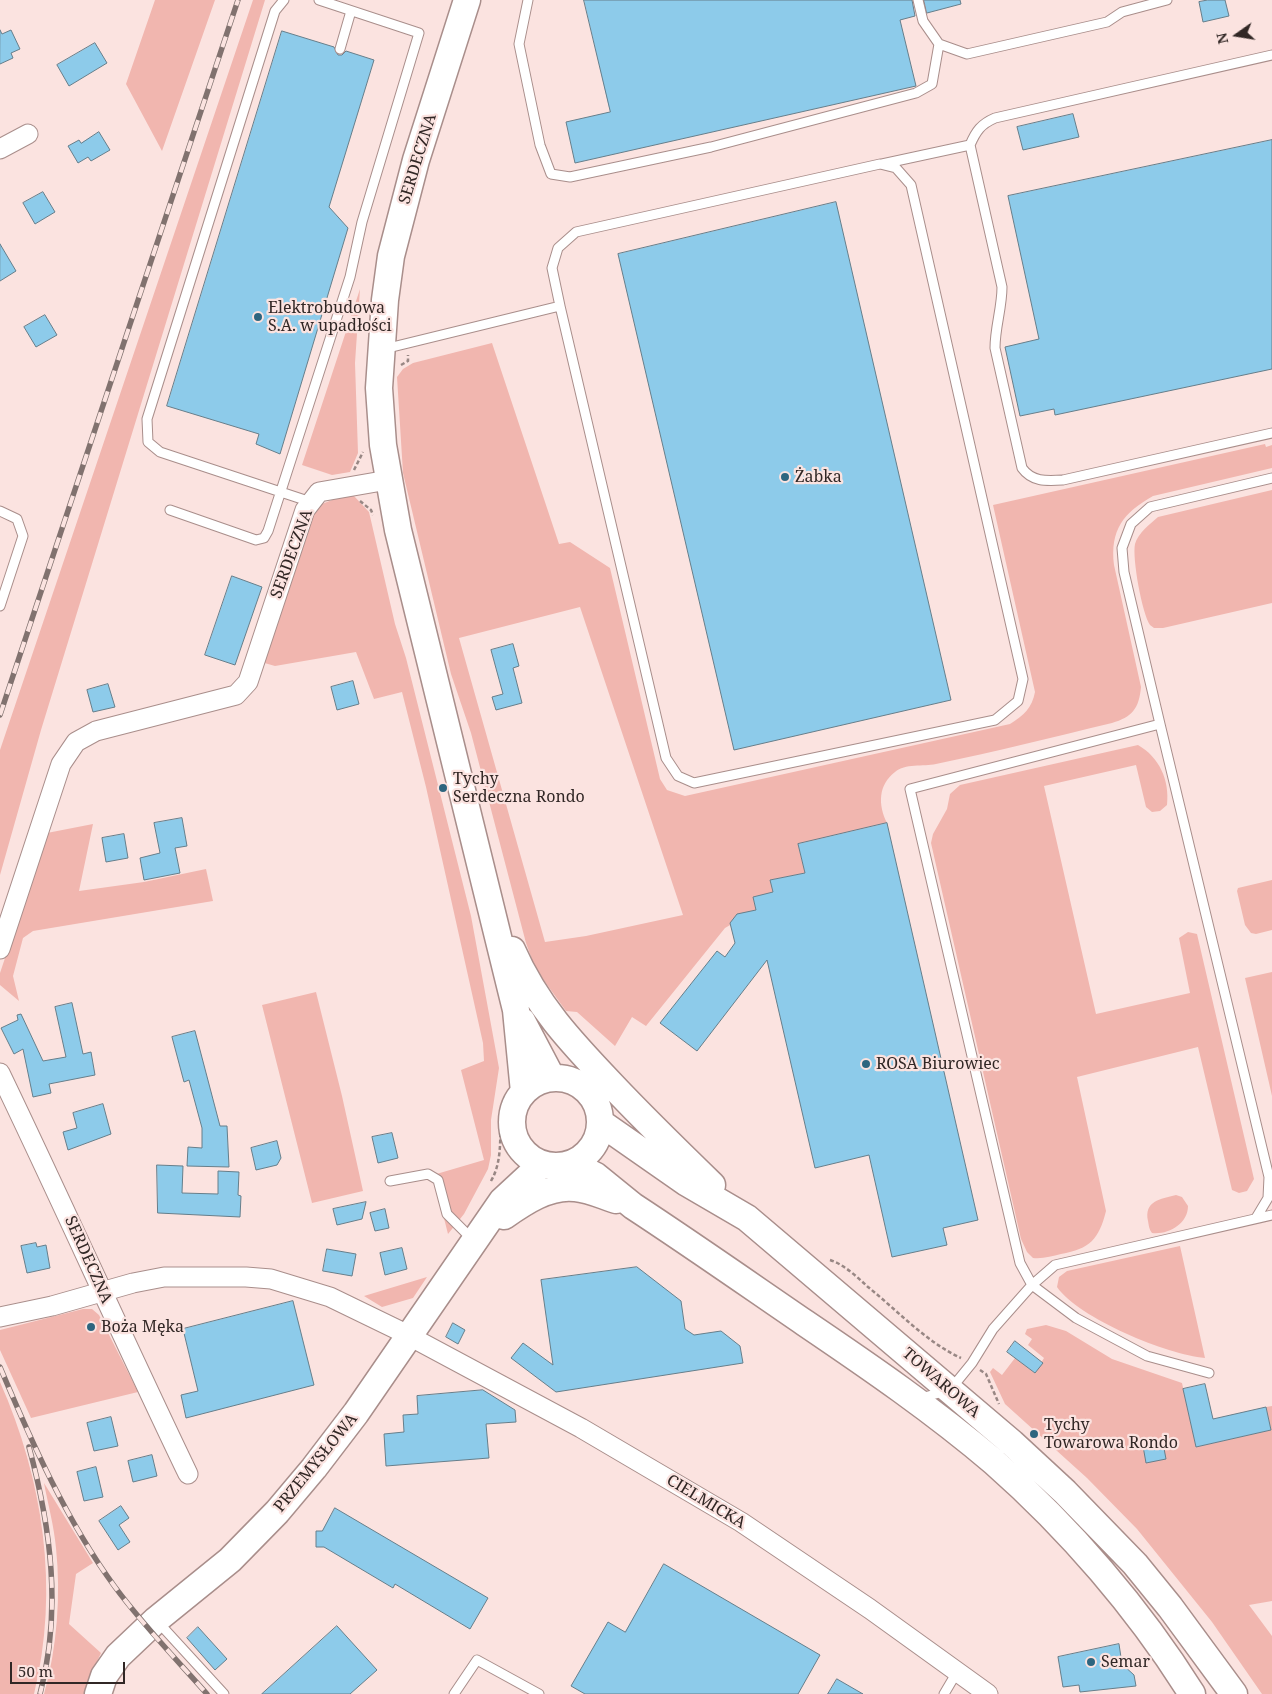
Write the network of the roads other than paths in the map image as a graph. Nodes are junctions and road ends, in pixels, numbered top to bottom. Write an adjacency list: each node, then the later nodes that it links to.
1 (284, 0): 20 (lane)
2 (318, 0): 7 (lane)
3 (467, 0): 16 (street, SERDECZNA)
4 (528, 0): 8 (lane)
5 (918, 0): 8 (lane)
6 (1167, 0): 8 (lane)
7 (351, 11): 9 (lane); 20 (lane)
8 (939, 44)
9 (340, 49)
10 (1272, 55): 12 (lane)
11 (28, 134): 13 (street)
12 (970, 145): 14 (lane); 17 (lane)
13 (0, 149)
14 (880, 164): 15 (lane); 15 (lane)
15 (560, 306): 16 (lane)
16 (382, 350): 19 (street, SERDECZNA)
17 (1272, 432)
18 (1272, 478): 25 (lane)
19 (388, 480): 21 (street, SERDECZNA); 26 (street)
20 (280, 492): 21 (lane); 22 (lane)
21 (311, 502): 27 (street, SERDECZNA)
22 (170, 510)
23 (0, 511): 24 (lane)
24 (0, 606)
25 (1160, 724): 41 (lane); 43 (lane)
26 (486, 888): 28 (street); 40 (street)
27 (0, 949)
28 (516, 1010): 30 (street); 31 (street)
29 (0, 1073): 44 (street, SERDECZNA)
30 (552, 1078): 31 (street); 32 (street)
31 (515, 1093): 33 (street)
32 (601, 1123): 35 (street); 40 (street, TOWAROWA)
33 (519, 1146): 34 (street); 37 (street, PRZEMYSŁOWA)
34 (542, 1164): 35 (street); 37 (street, PRZEMYSŁOWA)
35 (572, 1164): 38 (street, TOWAROWA)
36 (390, 1181): 42 (lane)
37 (495, 1194): 42 (street, PRZEMYSŁOWA)
38 (633, 1206): 42 (street); 49 (street, TOWAROWA)
39 (1272, 1215): 41 (lane)
40 (747, 1218): 48 (street, TOWAROWA)
41 (1256, 1218): 43 (lane)
42 (478, 1237): 46 (street, PRZEMYSŁOWA)
43 (1032, 1285): 47 (lane); 48 (lane)
44 (102, 1292): 45 (street, CIELMICKA); 46 (street, CIELMICKA); 50 (street, SERDECZNA)
45 (0, 1317)
46 (408, 1336): 51 (street, PRZEMYSŁOWA); 52 (street, CIELMICKA)
47 (1209, 1373)
48 (950, 1390): 49 (lane); 60 (street, TOWAROWA)
49 (916, 1399): 59 (street, TOWAROWA)
50 (188, 1474)
51 (156, 1620): 53 (street, PRZEMYSŁOWA); 54 (lane)
52 (957, 1672): 57 (lane); 58 (street, CIELMICKA)
53 (98, 1694)
54 (224, 1694)
55 (454, 1694): 56 (lane)
56 (539, 1694)
57 (944, 1694)
58 (988, 1694)
59 (1192, 1694)
60 (1234, 1694)

